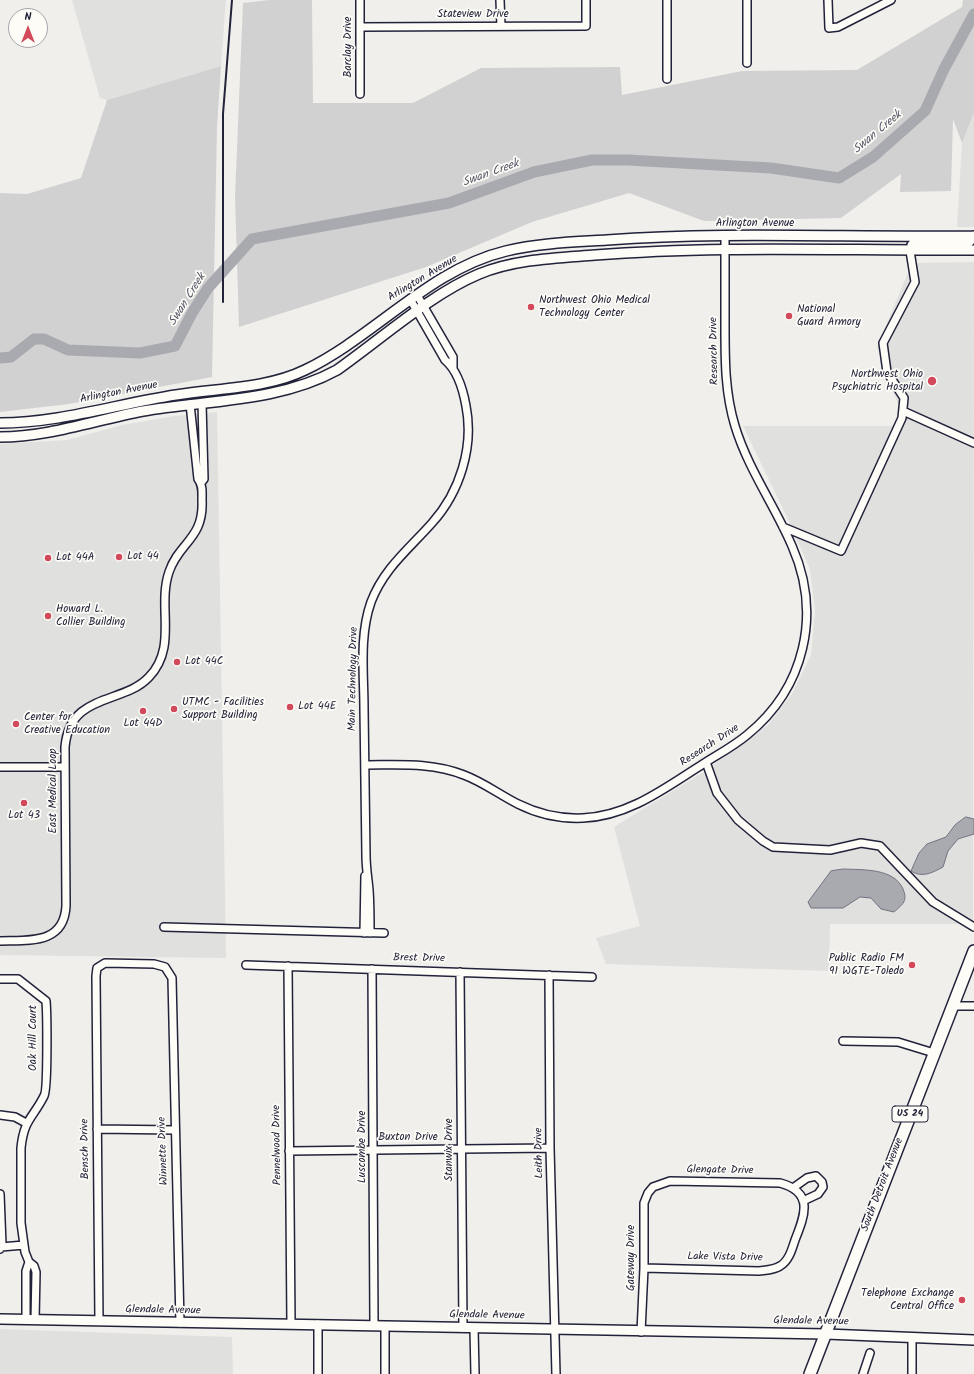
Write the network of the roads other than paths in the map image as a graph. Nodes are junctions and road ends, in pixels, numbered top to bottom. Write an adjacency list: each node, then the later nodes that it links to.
1 (360, 0): 8 (street, Barclay Drive)
2 (500, 0): 9 (street)
3 (586, 0): 9 (street, Stateview Drive)
4 (667, 0): 11 (street)
5 (747, 0): 10 (street)
6 (828, 0): 7 (street)
7 (891, 0)
8 (360, 26): 9 (street, Stateview Drive); 12 (street, Barclay Drive)
9 (500, 26)
10 (747, 63)
11 (667, 79)
12 (360, 94)
13 (725, 236): 14 (street, Arlington Avenue); 16 (street, Research Drive); 19 (street, Arlington Avenue)
14 (974, 236): 17 (street)
15 (974, 250): 18 (street, Arlington Avenue)
16 (725, 251): 17 (street, Arlington Avenue); 20 (street, Arlington Avenue); 29 (street, Research Drive)
17 (807, 251): 18 (street, Arlington Avenue)
18 (910, 251): 24 (street)
19 (414, 297): 20 (street, Main Technology Drive); 21 (street, Arlington Avenue)
20 (421, 309): 22 (street, Arlington Avenue); 31 (street, Main Technology Drive)
21 (285, 378): 23 (street); 25 (street, Arlington Avenue)
22 (202, 403): 23 (street, Arlington Avenue); 28 (street, East Medical Loop)
23 (190, 404): 26 (street, Arlington Avenue); 28 (street, East Medical Loop)
24 (903, 410): 27 (street); 29 (street)
25 (0, 423)
26 (0, 437)
27 (974, 443)
28 (201, 483): 33 (street, East Medical Loop)
29 (783, 527): 30 (street, Research Drive)
30 (706, 762): 31 (street, Research Drive); 34 (street)
31 (365, 765): 36 (street, Main Technology Drive)
32 (0, 767): 33 (street)
33 (65, 767): 38 (street, East Medical Loop)
34 (974, 927)
35 (164, 928): 36 (street)
36 (367, 933): 37 (street)
37 (384, 933)
38 (0, 941)
39 (974, 951): 48 (main road, South Detroit Avenue / US 24)
40 (246, 965): 41 (street, Brest Drive)
41 (288, 966): 42 (street, Brest Drive); 59 (street, Pennelwood Drive)
42 (372, 969): 43 (street, Brest Drive); 57 (street, Luscombe Drive)
43 (460, 972): 44 (street, Brest Drive); 58 (street, Stanwix Drive)
44 (549, 975): 46 (street, Brest Drive); 56 (street, Leith Drive)
45 (96, 976): 54 (street, Bensch Drive); 55 (street, Winnette Drive)
46 (592, 976)
47 (0, 979): 53 (street, Oak Hill Court)
48 (953, 1006): 49 (street); 51 (main road, South Detroit Avenue / US 24)
49 (974, 1006)
50 (843, 1041): 51 (street)
51 (934, 1054): 79 (main road, South Detroit Avenue / US 24)
52 (0, 1114): 53 (street)
53 (26, 1123): 64 (street, Oak Hill Court)
54 (97, 1129): 55 (street); 69 (street, Bensch Drive)
55 (175, 1130): 70 (street, Winnette Drive)
56 (550, 1148): 58 (street, Buxton Drive); 77 (street, Leith Drive)
57 (374, 1149): 58 (street, Buxton Drive); 59 (street, Buxton Drive); 73 (street, Luscombe Drive)
58 (461, 1149): 75 (street, Stanwix Drive)
59 (289, 1150): 71 (street, Pennelwood Drive)
60 (790, 1186): 61 (street, Glengate Drive); 63 (street); 63 (street)
61 (653, 1187): 66 (street, Gateway Drive)
62 (0, 1194): 65 (street)
63 (803, 1201): 66 (street, Lake Vista Drive)
64 (24, 1245): 65 (street); 68 (street, Oak Hill Court)
65 (0, 1248)
66 (644, 1268): 78 (street, Gateway Drive)
67 (0, 1320): 68 (street, Glendale Avenue)
68 (31, 1320): 69 (street, Glendale Avenue)
69 (99, 1322): 70 (street, Glendale Avenue)
70 (180, 1323): 71 (street, Glendale Avenue)
71 (291, 1324): 72 (street, Glendale Avenue)
72 (318, 1324): 73 (street, Glendale Avenue); 83 (street)
73 (374, 1325): 74 (street, Glendale Avenue)
74 (385, 1326): 75 (street, Glendale Avenue); 84 (street)
75 (462, 1328): 76 (street, Glendale Avenue)
76 (474, 1328): 77 (street, Glendale Avenue); 85 (street)
77 (554, 1330): 78 (street, Glendale Avenue); 86 (street, Leith Drive)
78 (641, 1332): 79 (street, Glendale Avenue)
79 (826, 1334): 80 (street, Glendale Avenue); 87 (main road, South Detroit Avenue / US 24)
80 (912, 1338): 81 (street, Glendale Avenue); 89 (street)
81 (974, 1340)
82 (870, 1353): 88 (street)
83 (318, 1374)
84 (385, 1374)
85 (475, 1374)
86 (556, 1374)
87 (810, 1374)
88 (862, 1374)
89 (912, 1374)

